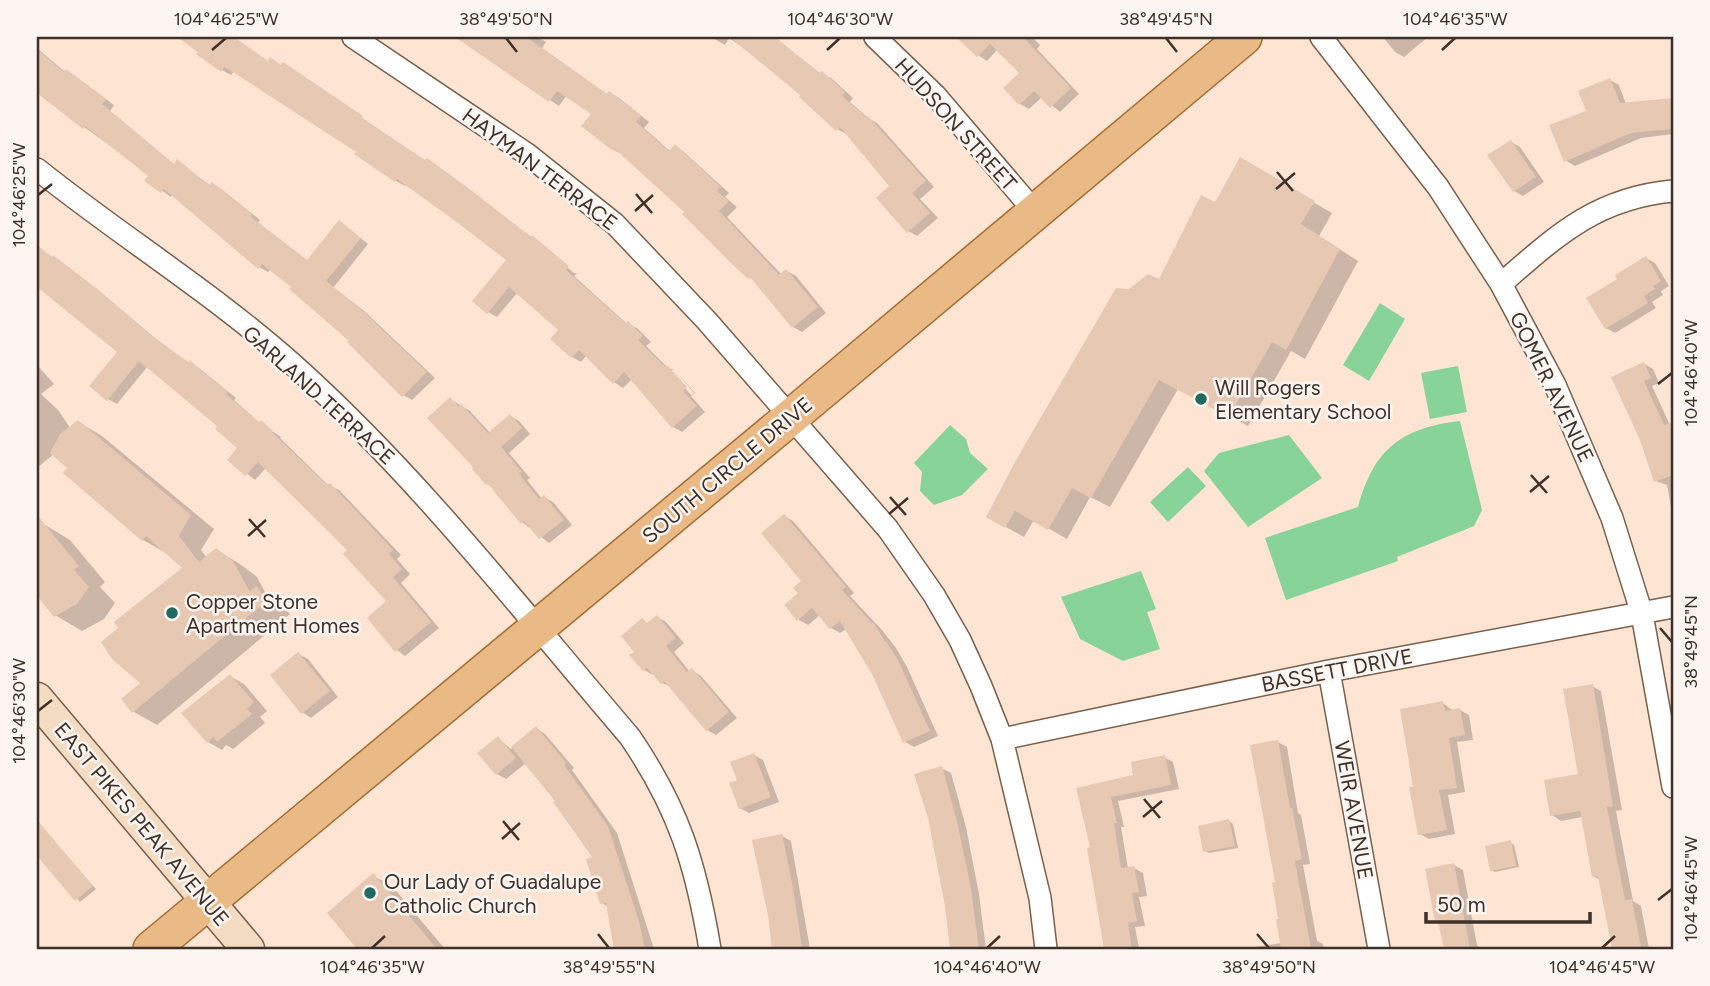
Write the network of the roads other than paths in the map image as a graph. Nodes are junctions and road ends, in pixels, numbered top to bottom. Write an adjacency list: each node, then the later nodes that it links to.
1 (353, 37): 9 (street, HAYMAN TERRACE)
2 (875, 37): 7 (street, HUDSON STREET)
3 (1244, 37): 7 (main road, SOUTH CIRCLE DRIVE)
4 (1321, 37): 8 (street, GOMER AVENUE)
5 (37, 169): 12 (street, GARLAND TERRACE)
6 (1673, 191): 8 (street)
7 (1035, 212): 9 (main road, SOUTH CIRCLE DRIVE)
8 (1501, 284): 11 (street, GOMER AVENUE)
9 (791, 417): 12 (main road, SOUTH CIRCLE DRIVE); 15 (street, HAYMAN TERRACE)
10 (1673, 607): 11 (street, BASSETT DRIVE)
11 (1642, 614): 13 (street, BASSETT DRIVE); 16 (street, GOMER AVENUE)
12 (538, 628): 17 (main road, SOUTH CIRCLE DRIVE); 20 (street, GARLAND TERRACE)
13 (1329, 671): 15 (street, BASSETT DRIVE); 22 (street, WEIR AVENUE)
14 (37, 699): 17 (main road, EAST PIKES PEAK AVENUE)
15 (1002, 739): 21 (street, HAYMAN TERRACE)
16 (1673, 787)
17 (208, 902): 18 (main road, SOUTH CIRCLE DRIVE); 19 (main road, EAST PIKES PEAK AVENUE)
18 (151, 949)
19 (248, 949)
20 (710, 949)
21 (1046, 949)
22 (1379, 949)

